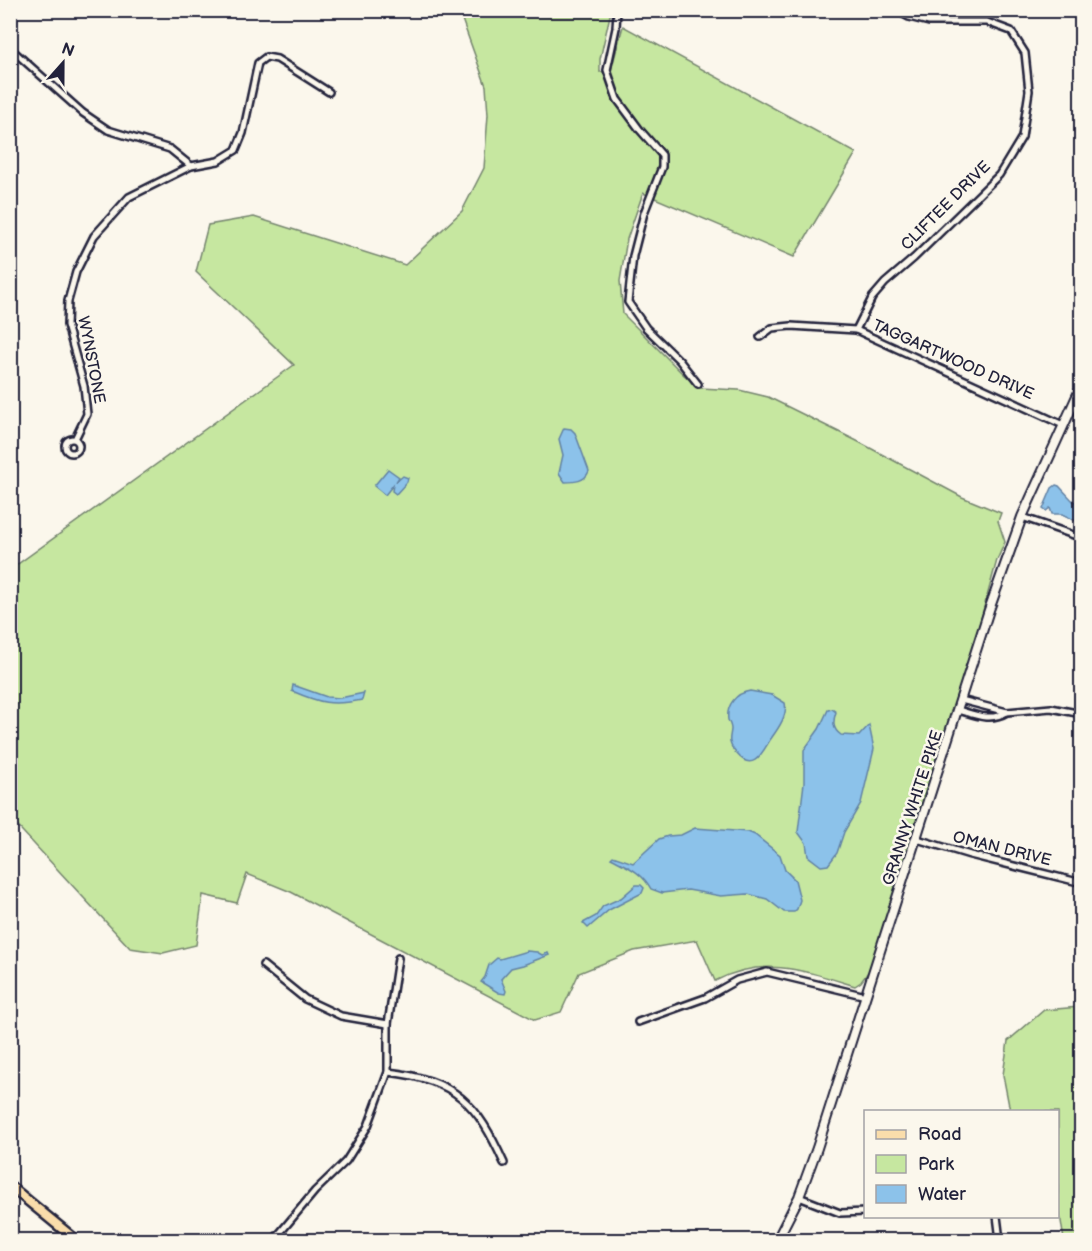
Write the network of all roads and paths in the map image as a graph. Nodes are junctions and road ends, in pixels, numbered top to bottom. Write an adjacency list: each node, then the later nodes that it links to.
1 (617, 10): 8 (street)
2 (896, 10): 6 (street, CLIFTEE DRIVE)
3 (10, 48): 5 (street)
4 (329, 92): 5 (street, WYNSTONE)
5 (191, 166): 11 (street, WYNSTONE)
6 (856, 330): 7 (street, TAGGARTWOOD DRIVE); 10 (street, TAGGARTWOOD DRIVE)
7 (760, 337)
8 (698, 384)
9 (1082, 385): 10 (main road, GRANNY WHITE PIKE)
10 (1064, 425): 12 (main road, GRANNY WHITE PIKE)
11 (75, 439)
12 (1022, 517): 13 (street); 14 (main road, GRANNY WHITE PIKE)
13 (1082, 538)
14 (961, 700): 15 (main road, GRANNY WHITE PIKE); 16 (street)
15 (958, 710): 16 (street); 18 (main road, GRANNY WHITE PIKE)
16 (1007, 712): 17 (street)
17 (1082, 714)
18 (917, 839): 19 (street, OMAN DRIVE); 22 (main road, GRANNY WHITE PIKE)
19 (1082, 883)
20 (398, 958): 24 (street)
21 (263, 965): 24 (street)
22 (866, 996): 23 (street); 28 (main road, GRANNY WHITE PIKE)
23 (638, 1022)
24 (388, 1024): 25 (street)
25 (388, 1072): 26 (street); 32 (street)
26 (504, 1163)
27 (10, 1186): 31 (main road)
28 (799, 1197): 29 (street); 33 (main road, GRANNY WHITE PIKE)
29 (864, 1212)
30 (997, 1218): 34 (street)
31 (76, 1240)
32 (274, 1240)
33 (777, 1240)
34 (1000, 1240)

